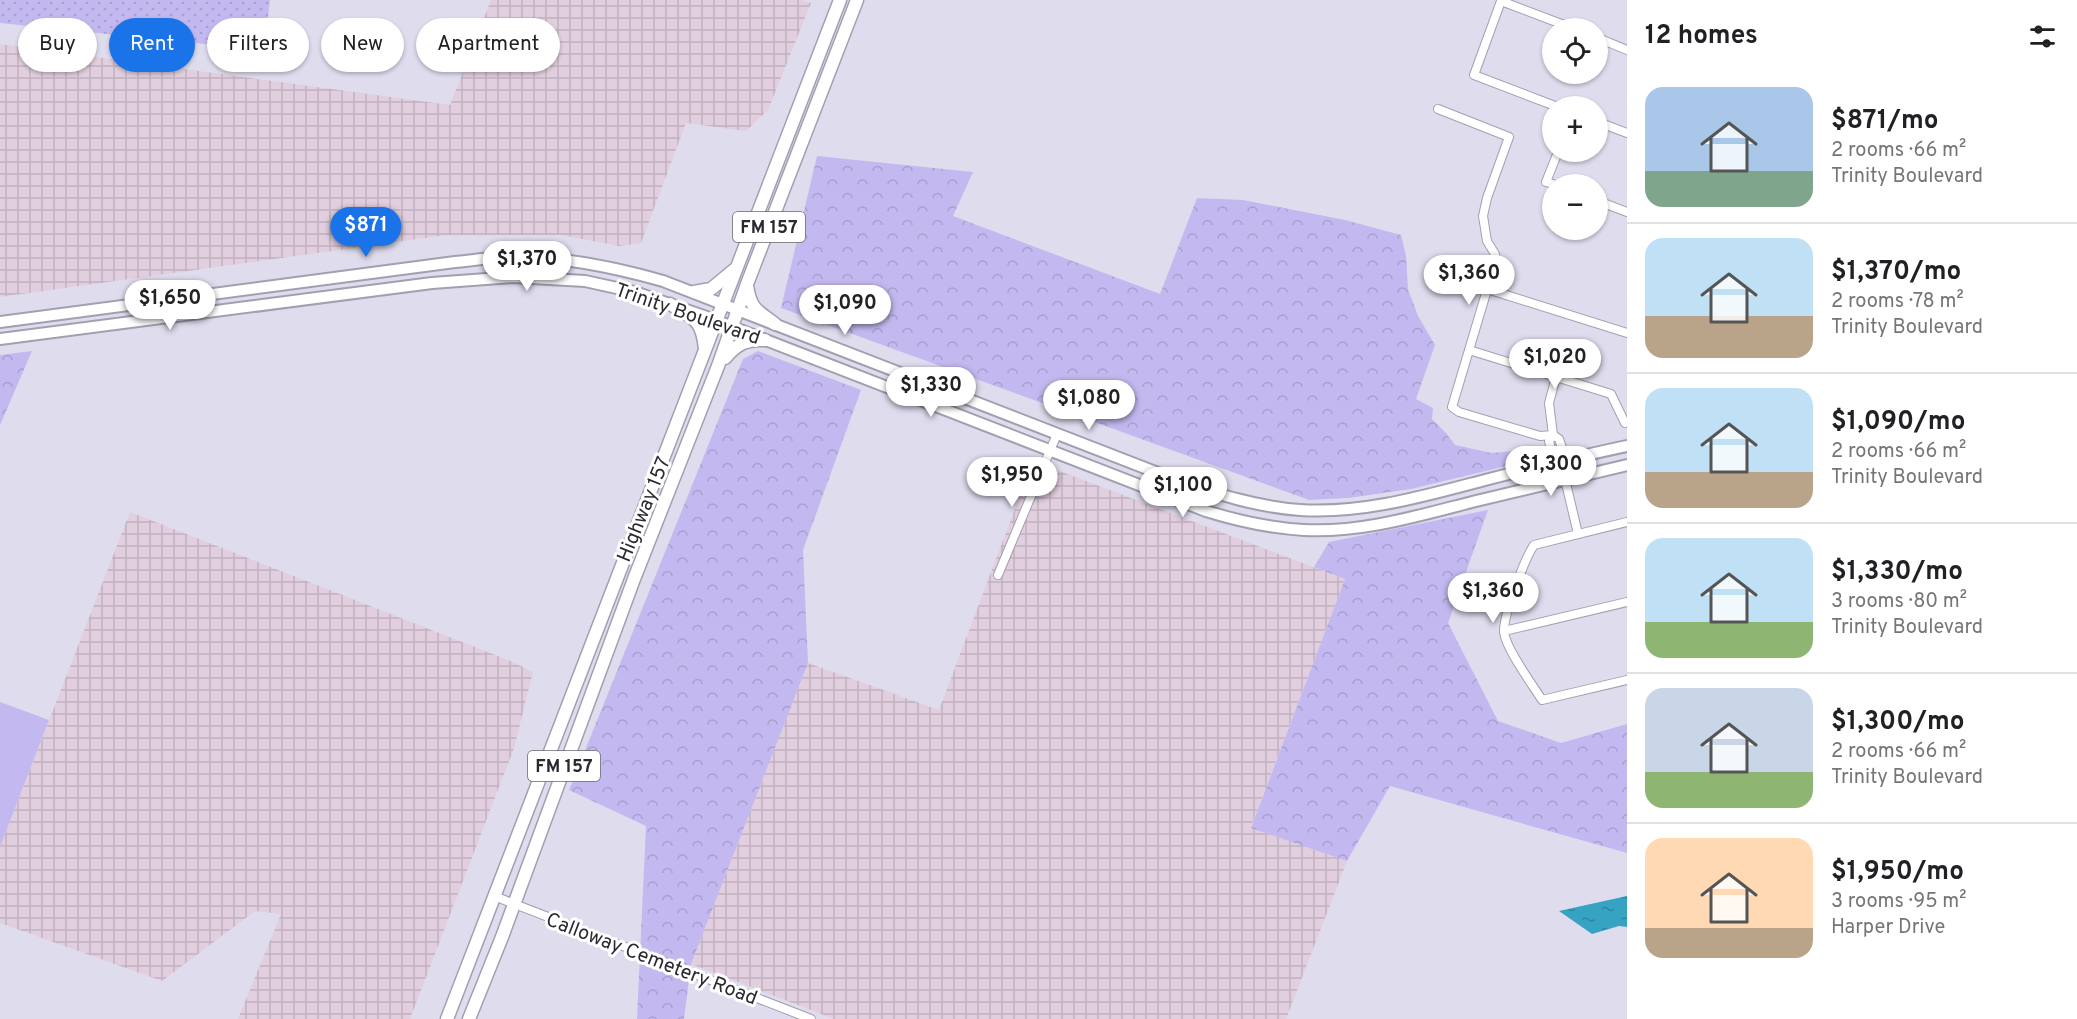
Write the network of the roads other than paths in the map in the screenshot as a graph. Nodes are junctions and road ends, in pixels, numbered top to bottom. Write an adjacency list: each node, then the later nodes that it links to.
1 (840, 0): 13 (main road, Highway 157 / FM 157)
2 (856, 0): 15 (main road, Highway 157 / FM 157)
3 (1501, 1): 4 (street); 7 (street)
4 (1546, 18)
5 (1608, 43): 6 (street)
6 (1627, 50)
7 (1542, 101)
8 (1438, 109): 17 (street)
9 (1608, 126): 10 (street)
10 (1627, 134)
11 (1608, 205): 12 (street)
12 (1627, 212)
13 (737, 267): 18 (main road); 21 (main road, Highway 157 / FM 157)
14 (394, 269): 16 (main road); 18 (main road, Trinity Boulevard); 19 (main road, Trinity Boulevard)
15 (747, 284): 22 (main road, Highway 157 / FM 157); 26 (main road)
16 (396, 287): 20 (main road, Trinity Boulevard); 23 (main road, Trinity Boulevard)
17 (1487, 289): 28 (street); 31 (street)
18 (694, 292): 21 (main road, Trinity Boulevard)
19 (163, 300): 23 (main road); 25 (main road, Trinity Boulevard)
20 (670, 304): 24 (main road, Trinity Boulevard); 32 (main road)
21 (723, 305): 22 (main road, Trinity Boulevard); 24 (main road, Highway 157 / FM 157)
22 (739, 310): 26 (main road, Trinity Boulevard); 27 (main road, Highway 157 / FM 157)
23 (166, 317): 29 (main road, Trinity Boulevard)
24 (717, 321): 27 (main road, Trinity Boulevard); 32 (main road, Highway 157 / FM 157)
25 (0, 322)
26 (775, 324): 34 (main road, Trinity Boulevard)
27 (732, 328): 30 (main road, Trinity Boulevard); 33 (main road, Highway 157 / FM 157)
28 (1627, 333)
29 (0, 339)
30 (765, 340): 33 (main road); 36 (main road, Trinity Boulevard)
31 (1468, 350): 35 (street); 39 (street)
32 (706, 351): 48 (main road, Highway 157 / FM 157)
33 (718, 366): 49 (main road, Highway 157 / FM 157)
34 (883, 366): 36 (main road); 38 (main road, Trinity Boulevard)
35 (1556, 377): 37 (street); 39 (street)
36 (877, 382): 41 (main road, Trinity Boulevard)
37 (1627, 422)
38 (1057, 434): 41 (street); 43 (main road, Trinity Boulevard)
39 (1553, 435): 42 (street); 43 (street)
40 (1627, 446): 42 (main road, Trinity Boulevard)
41 (1050, 450): 45 (main road, Trinity Boulevard); 50 (street)
42 (1566, 459): 43 (main road, Trinity Boulevard); 45 (street)
43 (1554, 462): 45 (street)
44 (1627, 465): 45 (main road, Trinity Boulevard)
45 (1565, 479): 47 (street)
46 (1627, 522): 47 (street)
47 (1578, 534): 52 (street)
48 (622, 563): 49 (main road); 54 (main road, Highway 157 / FM 157)
49 (638, 569): 55 (main road, Highway 157 / FM 157)
50 (998, 575)
51 (1627, 602): 52 (street)
52 (1504, 631): 53 (street)
53 (1627, 680)
54 (494, 896): 55 (street, Calloway Cemetery Road); 56 (main road, Highway 157 / FM 157)
55 (513, 904): 57 (main road, Highway 157 / FM 157); 58 (street, Calloway Cemetery Road)
56 (447, 1019)
57 (470, 1019)
58 (811, 1019)

